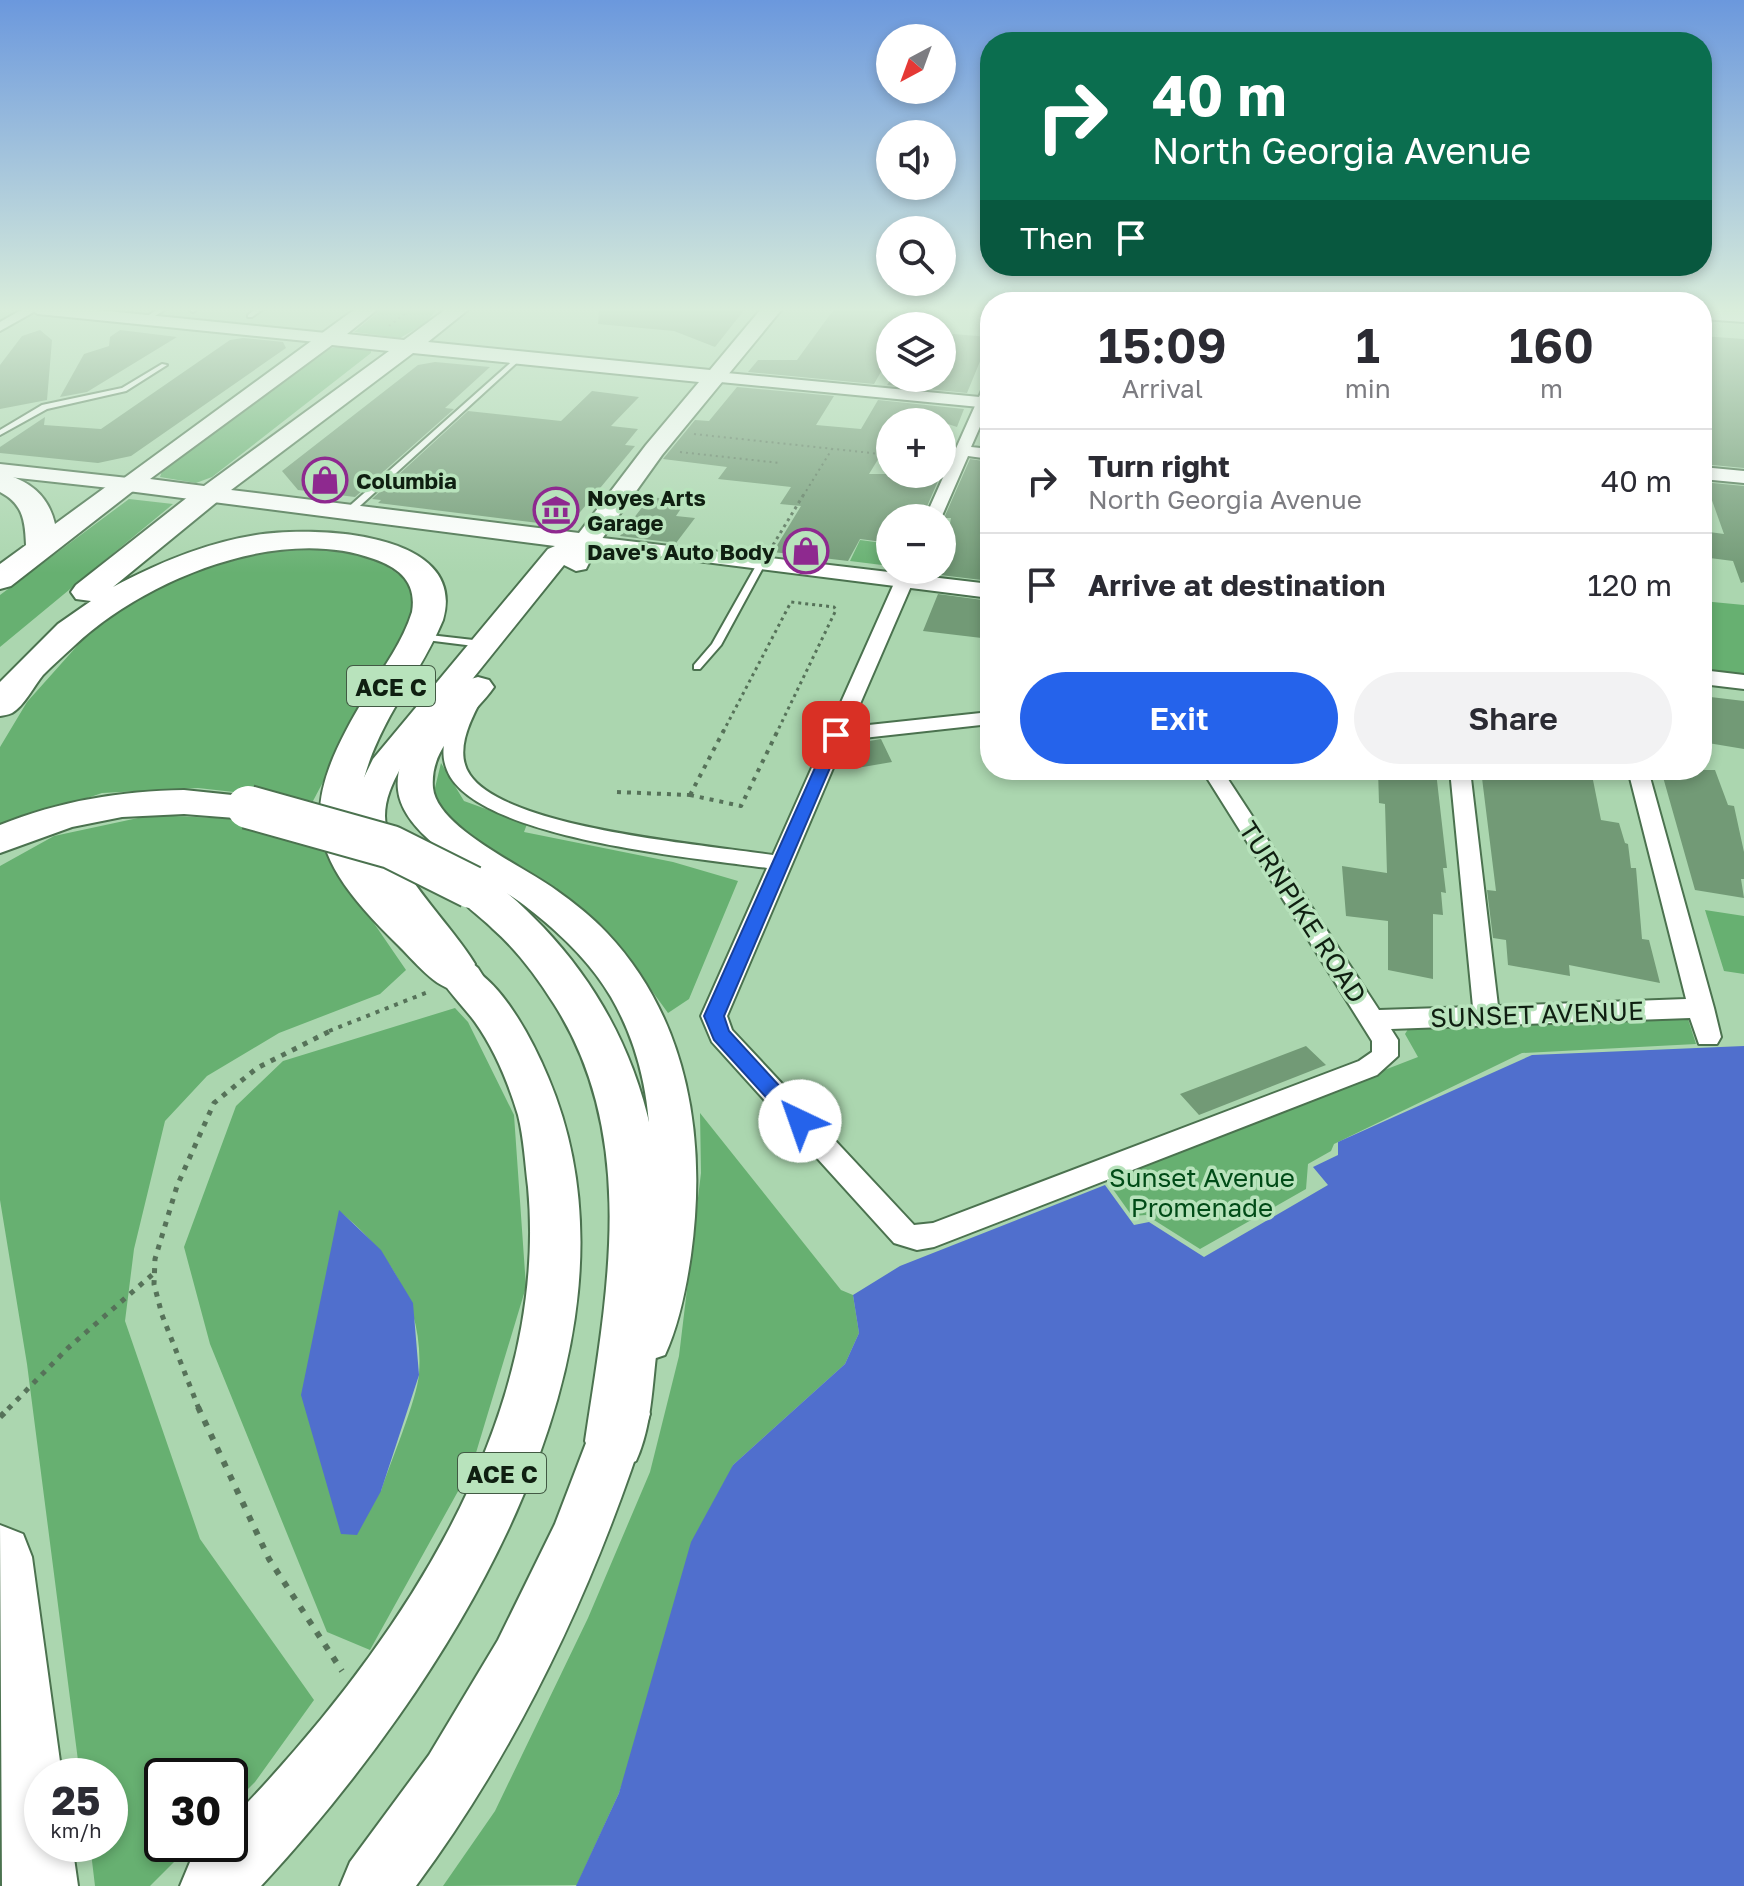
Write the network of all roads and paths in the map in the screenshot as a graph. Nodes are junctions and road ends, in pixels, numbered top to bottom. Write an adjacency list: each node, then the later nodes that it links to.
1 (91, 397): 7 (lane)
2 (246, 397): 18 (main road)
3 (338, 397): 19 (main road)
4 (476, 397): 21 (lane)
5 (699, 397): 8 (main road)
6 (980, 414): 10 (street)
7 (0, 433)
8 (662, 440): 9 (path); 13 (path); 22 (main road)
9 (832, 449): 12 (path); 24 (path)
10 (963, 451): 11 (street); 20 (street)
11 (980, 453)
12 (876, 454)
13 (780, 463)
14 (0, 470): 18 (street)
15 (1712, 474): 16 (street)
16 (1744, 477)
17 (0, 482): 23 (highway)
18 (128, 484): 19 (main road); 23 (highway)
19 (208, 495): 21 (main road); 33 (highway)
20 (939, 504)
21 (347, 513): 22 (main road)
22 (586, 542): 24 (street); 31 (main road); 36 (main road)
23 (42, 547): 26 (highway)
24 (761, 564): 25 (street); 32 (lane)
25 (876, 573)
26 (0, 579)
27 (903, 584): 39 (street)
28 (954, 584): 29 (street)
29 (980, 589)
30 (418, 637): 31 (lane); 37 (highway, ACE C); 47 (highway, ACE C)
31 (482, 644): 47 (main road)
32 (697, 667)
33 (0, 672)
34 (1712, 678): 35 (street)
35 (1744, 682)
36 (478, 687): 46 (street); 54 (highway)
37 (0, 705)
38 (980, 719): 39 (street)
39 (836, 735): 46 (street)
40 (1221, 780): 50 (street, TURNPIKE ROAD)
41 (1461, 780): 49 (street)
42 (1641, 780): 48 (street)
43 (617, 792): 44 (path)
44 (690, 795): 44 (path)
45 (0, 840): 54 (highway, bridge)
46 (781, 863): 50 (street, TURNPIKE ROAD)
47 (469, 986): 52 (path); 56 (highway, ACE C)
48 (1701, 1008): 49 (street, SUNSET AVENUE); 51 (street)
49 (1486, 1015): 50 (street, SUNSET AVENUE)
50 (1372, 1020)
51 (1708, 1037)
52 (153, 1274): 53 (path); 56 (path)
53 (0, 1417)
54 (615, 1441): 59 (highway)
55 (0, 1557): 57 (highway)
56 (373, 1700): 58 (highway, ACE C)
57 (40, 1886)
58 (214, 1886)
59 (374, 1886)

